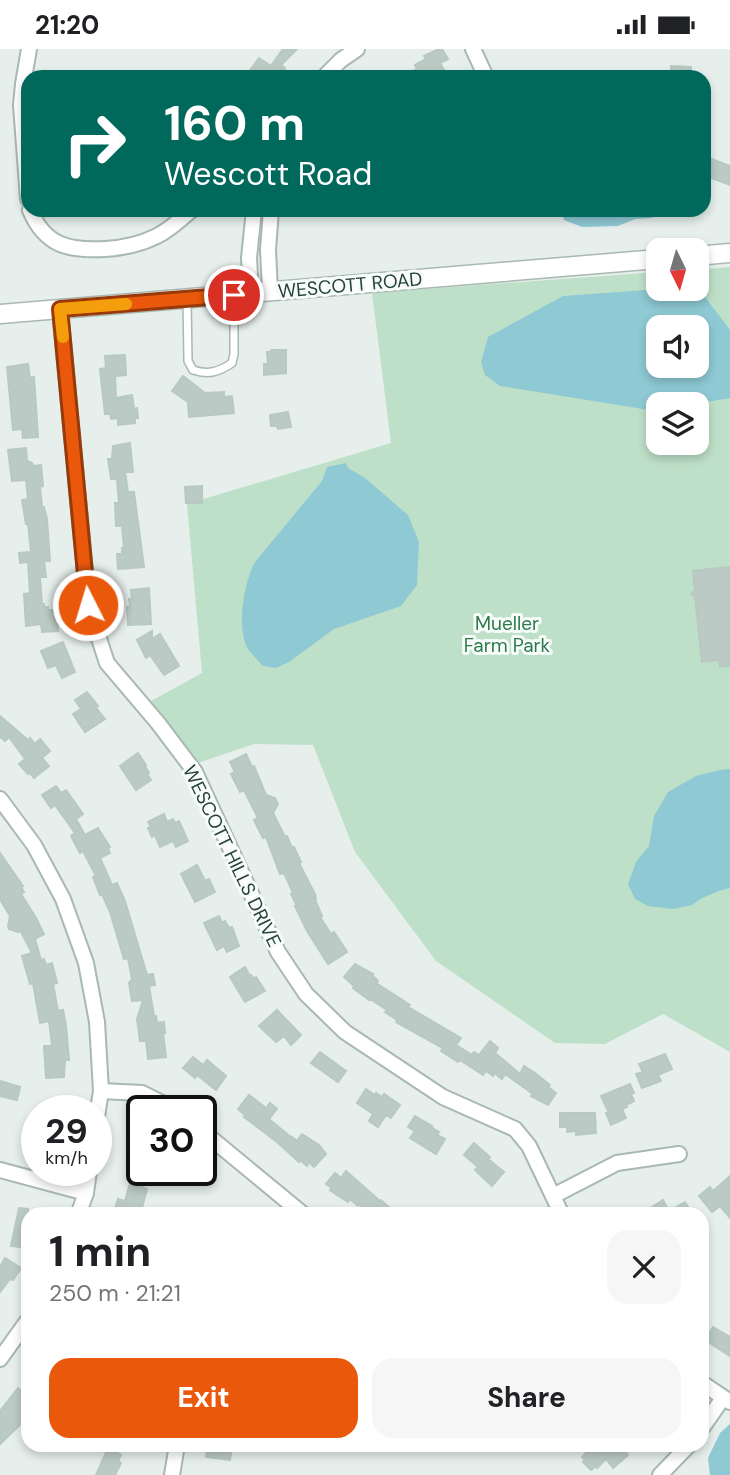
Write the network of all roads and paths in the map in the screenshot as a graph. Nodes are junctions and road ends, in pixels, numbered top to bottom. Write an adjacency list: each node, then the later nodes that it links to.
1 (29, 49): 5 (street)
2 (357, 49): 6 (street)
3 (366, 49): 7 (street)
4 (473, 49): 8 (street)
5 (25, 70)
6 (331, 70)
7 (344, 70)
8 (483, 70)
9 (34, 217): 10 (street)
10 (184, 217)
11 (253, 217): 17 (street)
12 (270, 217): 16 (street)
13 (730, 253): 14 (street)
14 (709, 255)
15 (646, 260): 16 (street, WESCOTT ROAD)
16 (270, 291): 17 (street, WESCOTT ROAD)
17 (243, 294): 18 (street, WESCOTT ROAD); 18 (lane)
18 (187, 299): 19 (street, WESCOTT ROAD)
19 (60, 309): 20 (street, WESCOTT ROAD); 30 (street, WESCOTT HILLS DRIVE)
20 (0, 314)
21 (0, 799): 22 (street)
22 (101, 1091): 23 (street); 24 (street)
23 (100, 1095)
24 (146, 1095)
25 (217, 1143): 32 (street)
26 (679, 1154): 30 (street)
27 (0, 1170): 29 (street)
28 (87, 1186): 29 (street)
29 (86, 1193): 31 (street)
30 (553, 1196): 33 (street, WESCOTT HILLS DRIVE)
31 (81, 1207)
32 (294, 1207)
33 (558, 1207)
34 (21, 1330): 35 (street)
35 (0, 1359)
36 (709, 1388): 37 (street)
37 (727, 1400): 38 (street)
38 (709, 1419)
39 (176, 1452): 41 (street)
40 (682, 1452): 42 (street)
41 (172, 1475)
42 (660, 1475)

